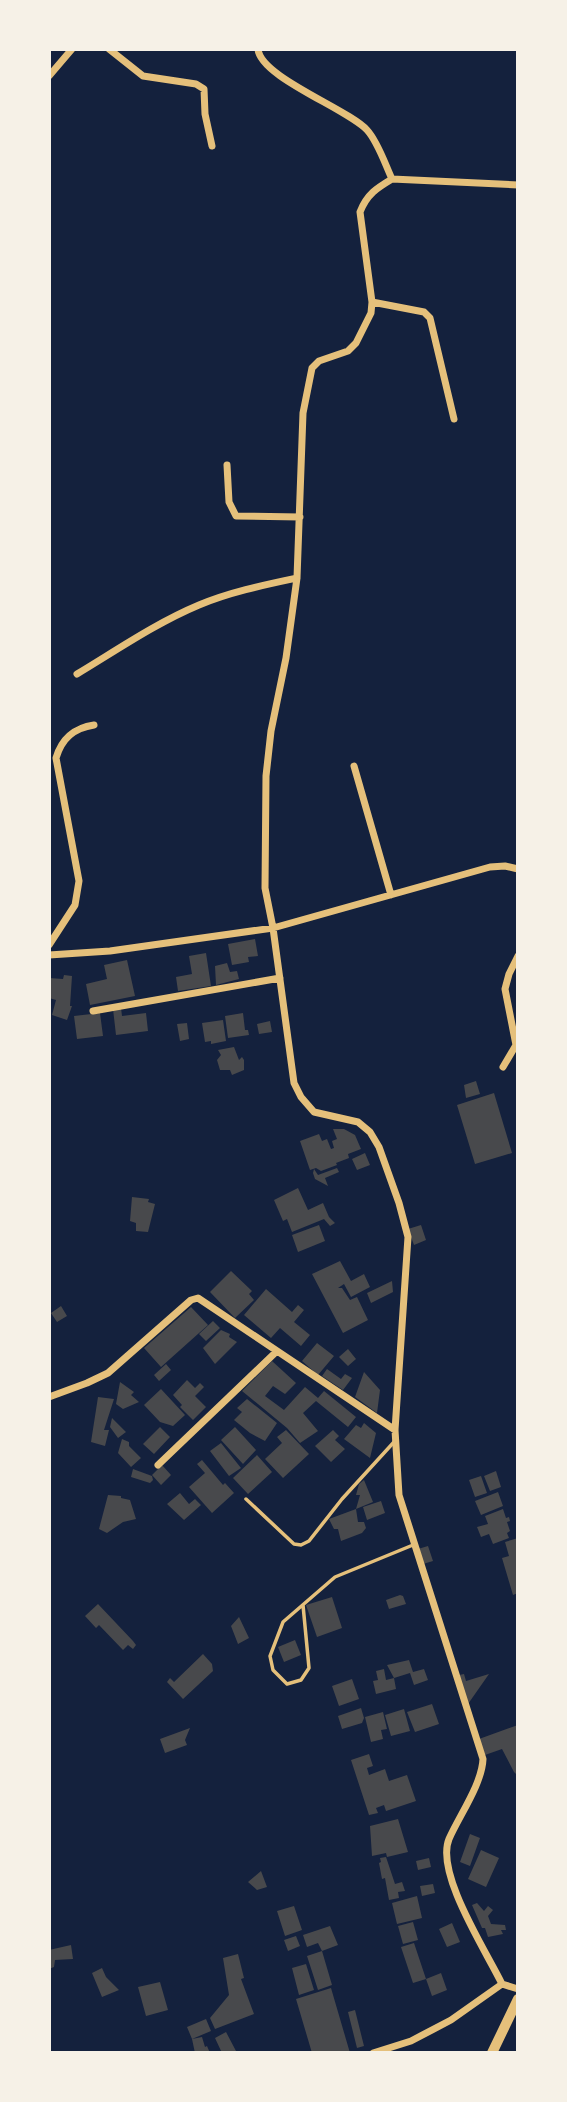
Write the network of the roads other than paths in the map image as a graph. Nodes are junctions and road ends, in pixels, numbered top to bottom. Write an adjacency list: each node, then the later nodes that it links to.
1 (72, 49): 4 (street)
2 (109, 49): 5 (street)
3 (258, 49): 6 (street)
4 (49, 76)
5 (212, 146)
6 (392, 179): 7 (street); 8 (street)
7 (518, 185)
8 (372, 302): 9 (street); 11 (street)
9 (454, 419)
10 (227, 465): 11 (street)
11 (300, 517): 12 (street)
12 (297, 578): 13 (street); 18 (street)
13 (77, 674)
14 (94, 724): 19 (street)
15 (354, 766): 17 (street)
16 (518, 869): 17 (street)
17 (391, 895): 18 (street)
18 (273, 928): 20 (street); 22 (street)
19 (49, 945)
20 (49, 955)
21 (518, 956): 24 (street)
22 (280, 978): 23 (street); 27 (street)
23 (93, 1011)
24 (503, 1067)
25 (277, 1351): 26 (street); 27 (street); 29 (street)
26 (49, 1397)
27 (394, 1430): 28 (street)
28 (394, 1442): 30 (lane); 31 (street)
29 (158, 1465)
30 (246, 1499)
31 (415, 1544): 32 (lane); 33 (street)
32 (303, 1605): 32 (lane)
33 (502, 1984): 34 (street); 36 (street)
34 (518, 1989)
35 (518, 1999): 37 (main road)
36 (373, 2053)
37 (492, 2053)

